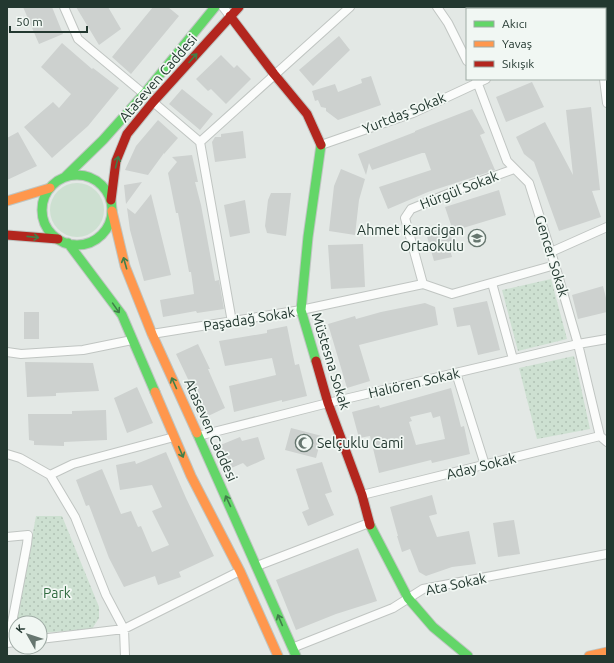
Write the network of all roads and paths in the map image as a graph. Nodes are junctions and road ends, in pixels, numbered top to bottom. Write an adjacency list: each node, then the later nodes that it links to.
1 (64, 7): 12 (street)
2 (215, 7): 12 (main road, Ataseven Caddesi)
3 (223, 7): 7 (street)
4 (239, 7): 7 (main road, Ataseven Caddesi)
5 (350, 7): 9 (street)
6 (438, 7): 8 (street)
7 (230, 16): 9 (main road); 13 (main road, Ataseven Caddesi, one-way to 7)
8 (466, 59)
9 (274, 74): 15 (street); 16 (main road)
10 (604, 80): 14 (street)
11 (477, 81): 16 (street, Yurtdaş Sokak); 17 (street, Gencer Sokak)
12 (144, 94): 18 (main road, Ataseven Caddesi)
13 (153, 102): 15 (street); 20 (main road, Ataseven Caddesi, one-way to 13)
14 (607, 102)
15 (200, 142): 32 (street)
16 (321, 145): 31 (main road, Müstesna Sokak)
17 (514, 169): 27 (street, Gencer Sokak); 30 (street, Hürgül Sokak)
18 (65, 177): 19 (main road); 20 (main road)
19 (50, 188): 21 (main road); 25 (main road)
20 (111, 200): 22 (main road)
21 (7, 201)
22 (112, 211): 26 (main road); 33 (main road, Ataseven Caddesi, one-way to 22)
23 (607, 227): 27 (street)
24 (7, 234): 25 (main road, one-way to 25)
25 (58, 239): 26 (main road)
26 (68, 243): 35 (main road, one-way to 35)
27 (551, 252): 28 (street, Gencer Sokak)
28 (555, 265): 29 (street); 36 (street, Gencer Sokak)
29 (492, 283): 30 (street); 38 (street)
30 (423, 284): 31 (street, Paşadağ Sokak)
31 (301, 310): 32 (street, Paşadağ Sokak); 40 (main road, Müstesna Sokak)
32 (232, 322): 33 (street, Paşadağ Sokak)
33 (152, 334): 41 (main road, Ataseven Caddesi, one-way to 33)
34 (607, 339): 36 (street, Halıören Sokak)
35 (132, 340): 37 (street); 43 (main road)
36 (578, 344): 38 (street, Halıören Sokak); 42 (street, Gencer Sokak)
37 (7, 352)
38 (513, 359): 39 (street, Halıören Sokak)
39 (456, 373): 40 (street, Halıören Sokak); 46 (street)
40 (328, 403): 41 (street, Halıören Sokak); 48 (main road, Müstesna Sokak)
41 (198, 436): 52 (main road, Ataseven Caddesi, one-way to 41)
42 (600, 436): 44 (street); 46 (street, Aday Sokak)
43 (174, 437): 47 (street); 53 (main road, one-way to 53)
44 (607, 442)
45 (7, 454): 47 (street)
46 (485, 465): 48 (street, Aday Sokak)
47 (50, 475): 55 (street)
48 (362, 495): 49 (main road, Müstesna Sokak)
49 (369, 523): 52 (street); 54 (main road, Müstesna Sokak)
50 (7, 537): 56 (street)
51 (607, 554): 54 (street, Ata Sokak)
52 (257, 566): 58 (main road, Ataseven Caddesi, one-way to 52)
53 (240, 571): 55 (street); 61 (main road)
54 (408, 598): 58 (street, Ata Sokak); 62 (main road, Müstesna Sokak)
55 (124, 629): 57 (street); 60 (street)
56 (7, 638)
57 (48, 638)
58 (294, 652)
59 (607, 652): 63 (main road)
60 (125, 656)
61 (278, 656)
62 (468, 656)
63 (589, 656)

